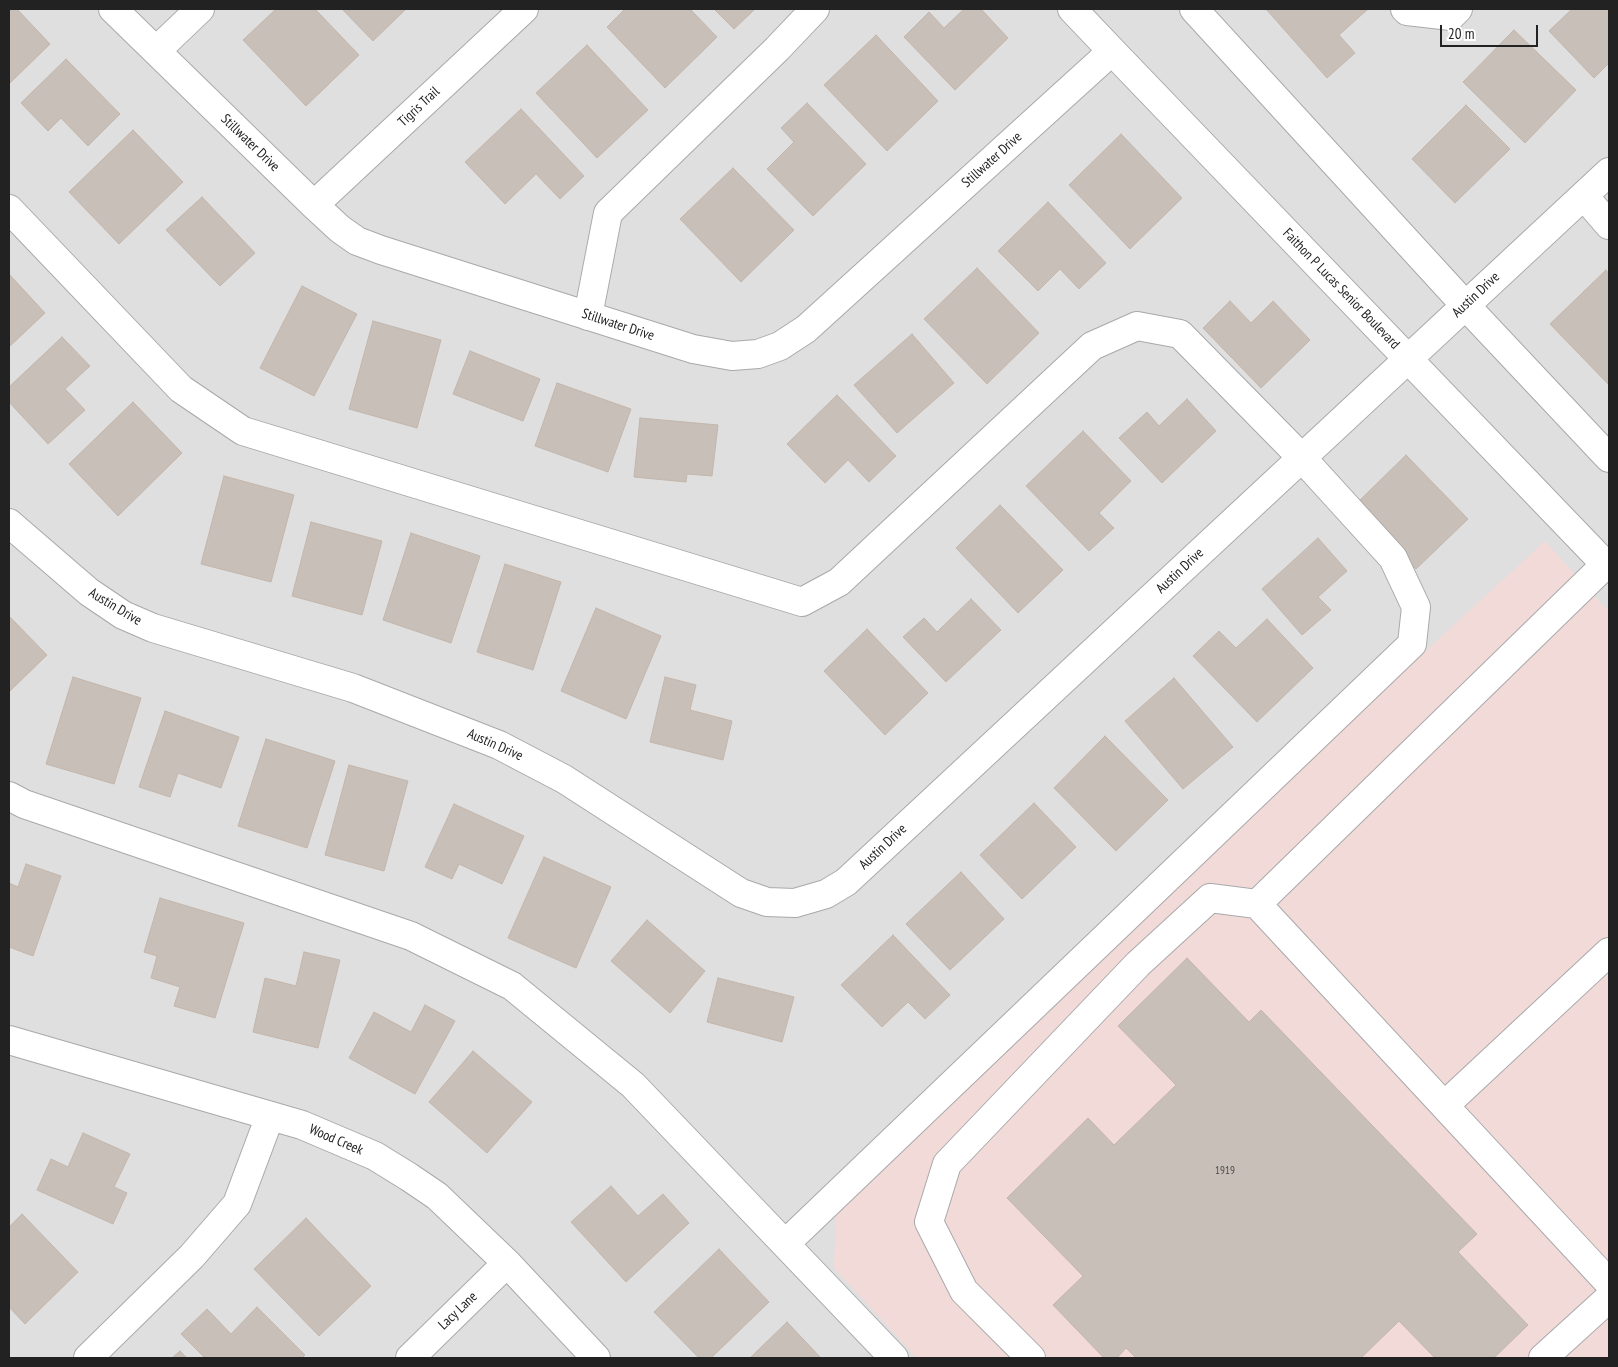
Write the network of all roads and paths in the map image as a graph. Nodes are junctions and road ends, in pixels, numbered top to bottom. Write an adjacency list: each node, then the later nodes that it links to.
1 (114, 9): 9 (street, Stillwater Drive)
2 (200, 9): 9 (street)
3 (524, 9): 13 (street, Tigris Trail)
4 (816, 9): 17 (street)
5 (1072, 9): 10 (street, Faithon P Lucas Senior Boulevard)
6 (1194, 9): 16 (street)
7 (1406, 9): 8 (street)
8 (1458, 9)
9 (156, 51): 13 (street, Stillwater Drive)
10 (1112, 51): 17 (street, Stillwater Drive); 18 (street, Faithon P Lucas Senior Boulevard)
11 (1609, 172): 12 (street, Austin Drive)
12 (1584, 196): 15 (street); 16 (street, Austin Drive)
13 (314, 205): 17 (street, Stillwater Drive)
14 (9, 209): 19 (street)
15 (1609, 224)
16 (1465, 305): 18 (street, Austin Drive); 20 (street)
17 (588, 316)
18 (1408, 359): 19 (street, Austin Drive); 22 (street, Faithon P Lucas Senior Boulevard)
19 (1302, 458): 21 (street, Austin Drive); 29 (street)
20 (1609, 458)
21 (9, 523)
22 (1608, 566): 24 (street)
23 (9, 796): 29 (street)
24 (1257, 904): 27 (street); 37 (street)
25 (1609, 952): 27 (street)
26 (9, 1040): 28 (street, Wood Creek)
27 (1445, 1106): 31 (street)
28 (270, 1116): 30 (street, Wood Creek); 33 (street)
29 (784, 1244): 36 (street)
30 (507, 1263): 34 (street, Lacy Lane); 35 (street, Wood Creek)
31 (1609, 1284)
32 (1609, 1298): 38 (street)
33 (88, 1358)
34 (410, 1358)
35 (596, 1358)
36 (894, 1358)
37 (1031, 1358)
38 (1543, 1358)

